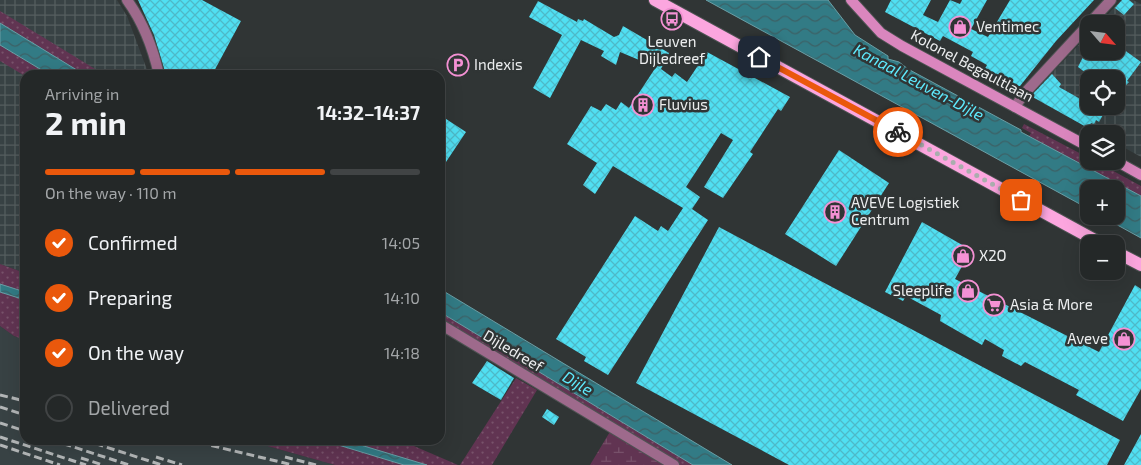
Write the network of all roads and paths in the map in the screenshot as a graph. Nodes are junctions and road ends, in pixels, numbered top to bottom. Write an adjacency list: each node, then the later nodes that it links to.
1 (127, 0): 5 (street)
2 (654, 0): 10 (main road)
3 (851, 0): 6 (street, Kolonel Begaultlaan)
4 (1111, 0): 6 (street)
5 (158, 70)
6 (1015, 107): 7 (street, Kolonel Begaultlaan)
7 (1080, 142)
8 (1125, 166): 9 (street)
9 (1141, 175)
10 (1085, 235)
11 (1125, 257): 12 (main road)
12 (1141, 265)
13 (445, 327): 14 (street, Dijledreef)
14 (674, 465)

